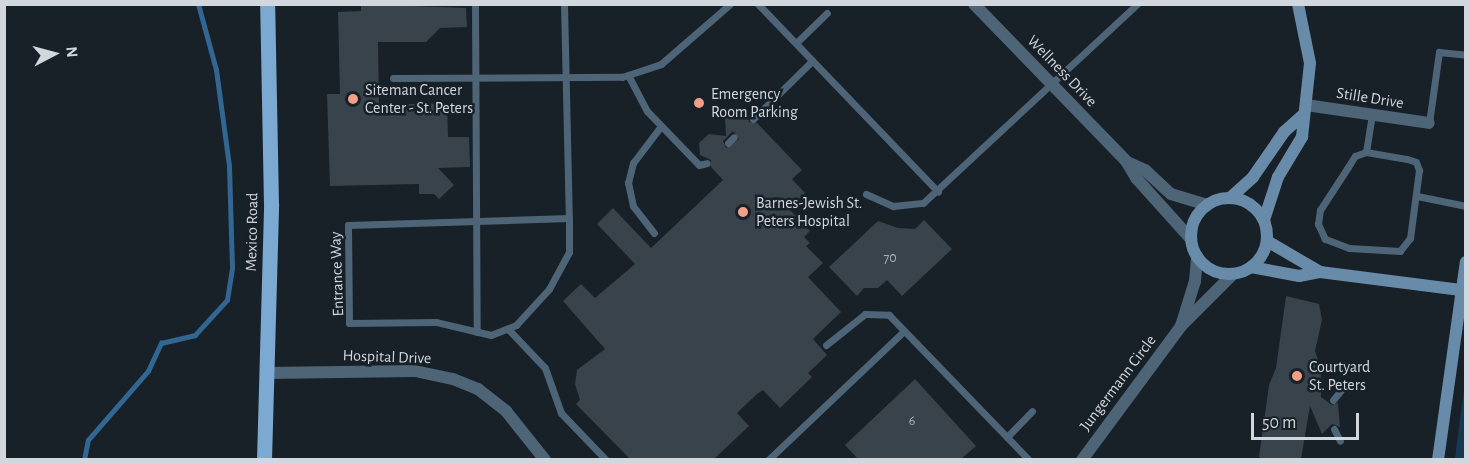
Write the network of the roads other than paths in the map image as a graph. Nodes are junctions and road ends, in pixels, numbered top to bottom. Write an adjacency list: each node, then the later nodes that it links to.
1 (267, 4): 49 (main road, Mexico Road)
2 (475, 4): 16 (lane)
3 (564, 4): 15 (lane)
4 (730, 4): 13 (lane)
5 (758, 4): 10 (lane)
6 (974, 4): 17 (street, Wellness Drive)
7 (1137, 4): 17 (lane)
8 (1299, 5): 18 (street)
9 (827, 12): 10 (lane)
10 (796, 44): 12 (lane)
11 (1466, 55): 21 (lane)
12 (812, 61): 20 (lane); 26 (lane)
13 (628, 75): 15 (lane); 22 (lane)
14 (393, 78): 16 (lane)
15 (565, 79): 16 (lane); 32 (lane)
16 (476, 80): 34 (lane)
17 (1050, 83): 24 (street, Wellness Drive); 26 (lane)
18 (1304, 110): 19 (street, Stille Drive); 29 (street); 33 (street)
19 (1372, 116): 21 (street, Stille Drive); 23 (lane)
20 (753, 119)
21 (1429, 123)
22 (661, 126): 25 (lane); 35 (lane)
23 (1366, 152): 28 (lane); 28 (lane)
24 (1126, 161): 30 (street, Wellness Drive); 36 (street, Wellness Drive)
25 (707, 163)
26 (938, 192): 27 (lane)
27 (866, 194)
28 (1417, 196): 31 (lane)
29 (1230, 198): 30 (street); 33 (street)
30 (1207, 205): 36 (street)
31 (1466, 206)
32 (569, 218): 34 (lane, Entrance Way); 45 (lane)
33 (1264, 220): 37 (street)
34 (477, 221): 47 (lane); 47 (lane, Entrance Way)
35 (654, 233)
36 (1191, 239): 38 (street)
37 (1267, 241): 40 (street); 41 (street)
38 (1197, 256): 42 (street); 44 (street, Jungermann Circle)
39 (1466, 262): 43 (street)
40 (1251, 267): 41 (street); 42 (street)
41 (1320, 272): 43 (street)
42 (1233, 274): 44 (street, Jungermann Circle)
43 (1461, 290): 62 (street)
44 (1181, 326): 61 (street, Jungermann Circle)
45 (509, 330): 47 (lane, Entrance Way); 58 (lane)
46 (904, 331): 48 (lane); 54 (lane); 59 (lane)
47 (477, 332)
48 (826, 345)
49 (267, 373): 56 (main road, Mexico Road); 57 (street, Hospital Drive)
50 (1347, 383): 51 (lane)
51 (1333, 400)
52 (1032, 411): 54 (lane)
53 (1334, 429): 55 (lane)
54 (1007, 437): 60 (lane)
55 (1340, 441)
56 (264, 459)
57 (545, 459)
58 (606, 459)
59 (768, 459)
60 (1029, 459)
61 (1082, 459)
62 (1438, 459)

